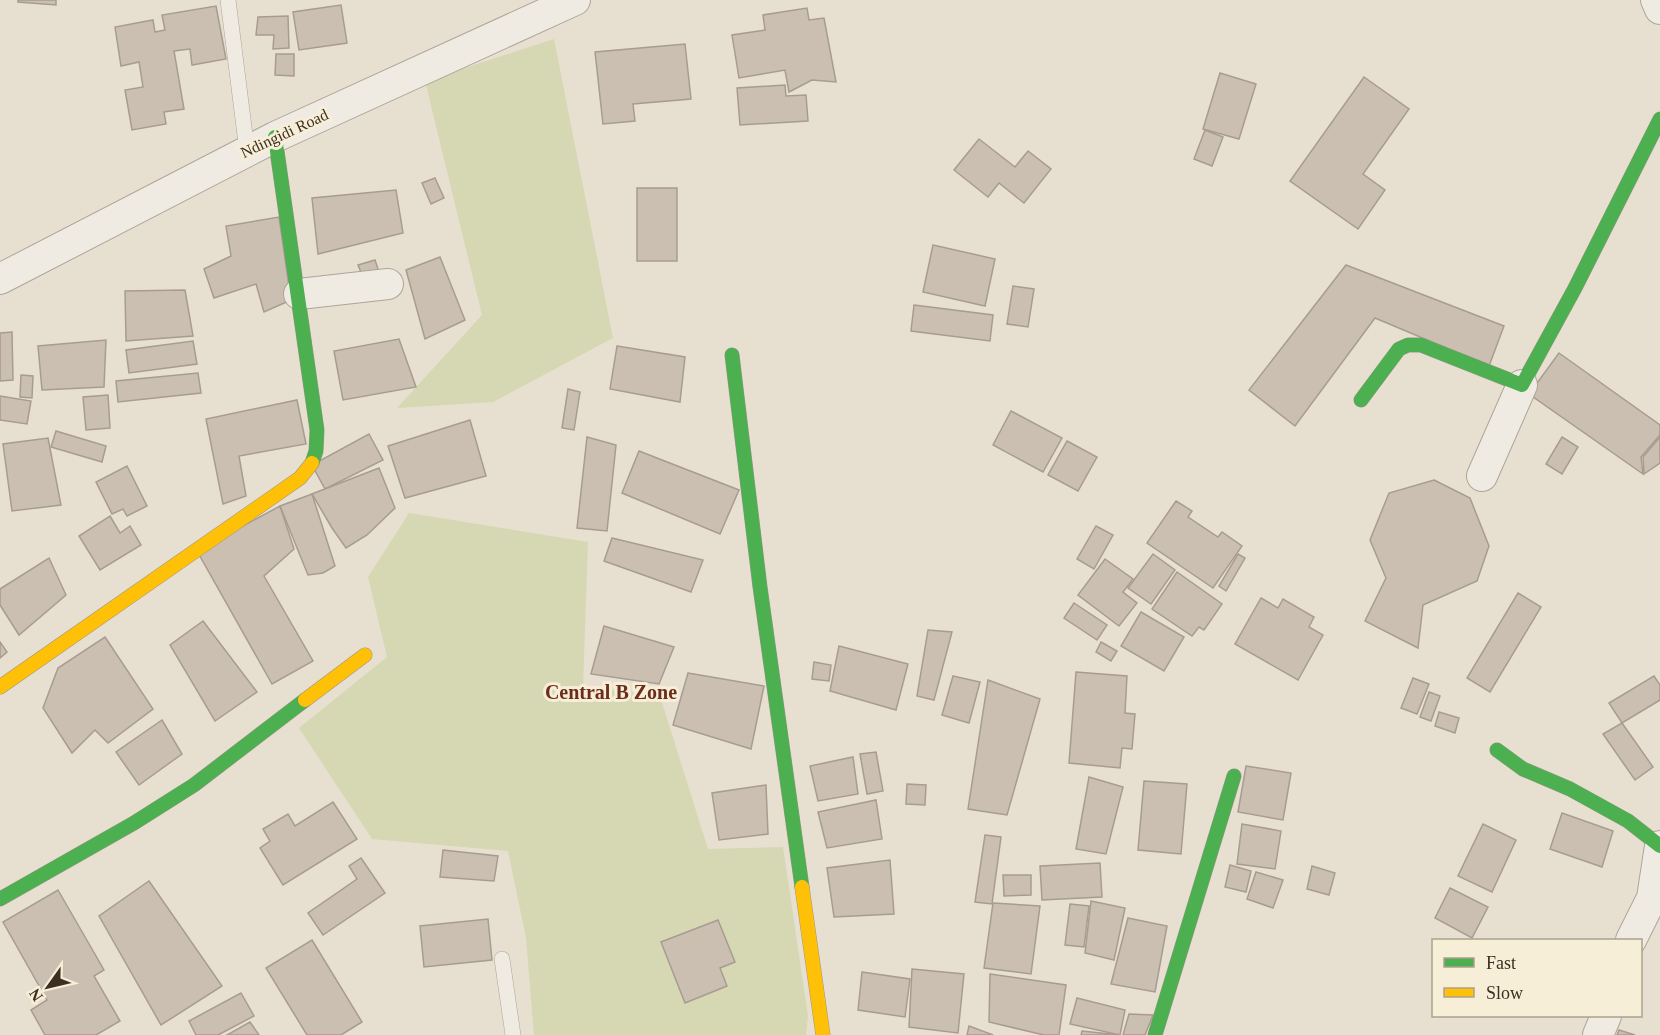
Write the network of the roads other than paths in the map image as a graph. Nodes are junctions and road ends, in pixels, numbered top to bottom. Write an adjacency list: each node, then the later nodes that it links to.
1 (228, 0): 7 (lane)
2 (575, 0): 6 (street, Ndingidi Road)
3 (1656, 0): 4 (street)
4 (1660, 9)
5 (1660, 119): 12 (street)
6 (274, 137): 7 (street, Ndingidi Road); 10 (street)
7 (246, 151): 8 (street, Ndingidi Road)
8 (0, 279)
9 (388, 284): 10 (street)
10 (299, 294): 16 (street)
11 (732, 354): 25 (street)
12 (1522, 385): 13 (street); 14 (street)
13 (1361, 400)
14 (1482, 476)
15 (365, 655): 20 (street)
16 (0, 687)
17 (1497, 750): 19 (street)
18 (1234, 776): 26 (street)
19 (1660, 846): 21 (street)
20 (0, 898)
21 (1632, 939)
22 (502, 958): 24 (lane)
23 (1606, 1017): 27 (street)
24 (513, 1035)
25 (823, 1035)
26 (1155, 1035)
27 (1598, 1035)

